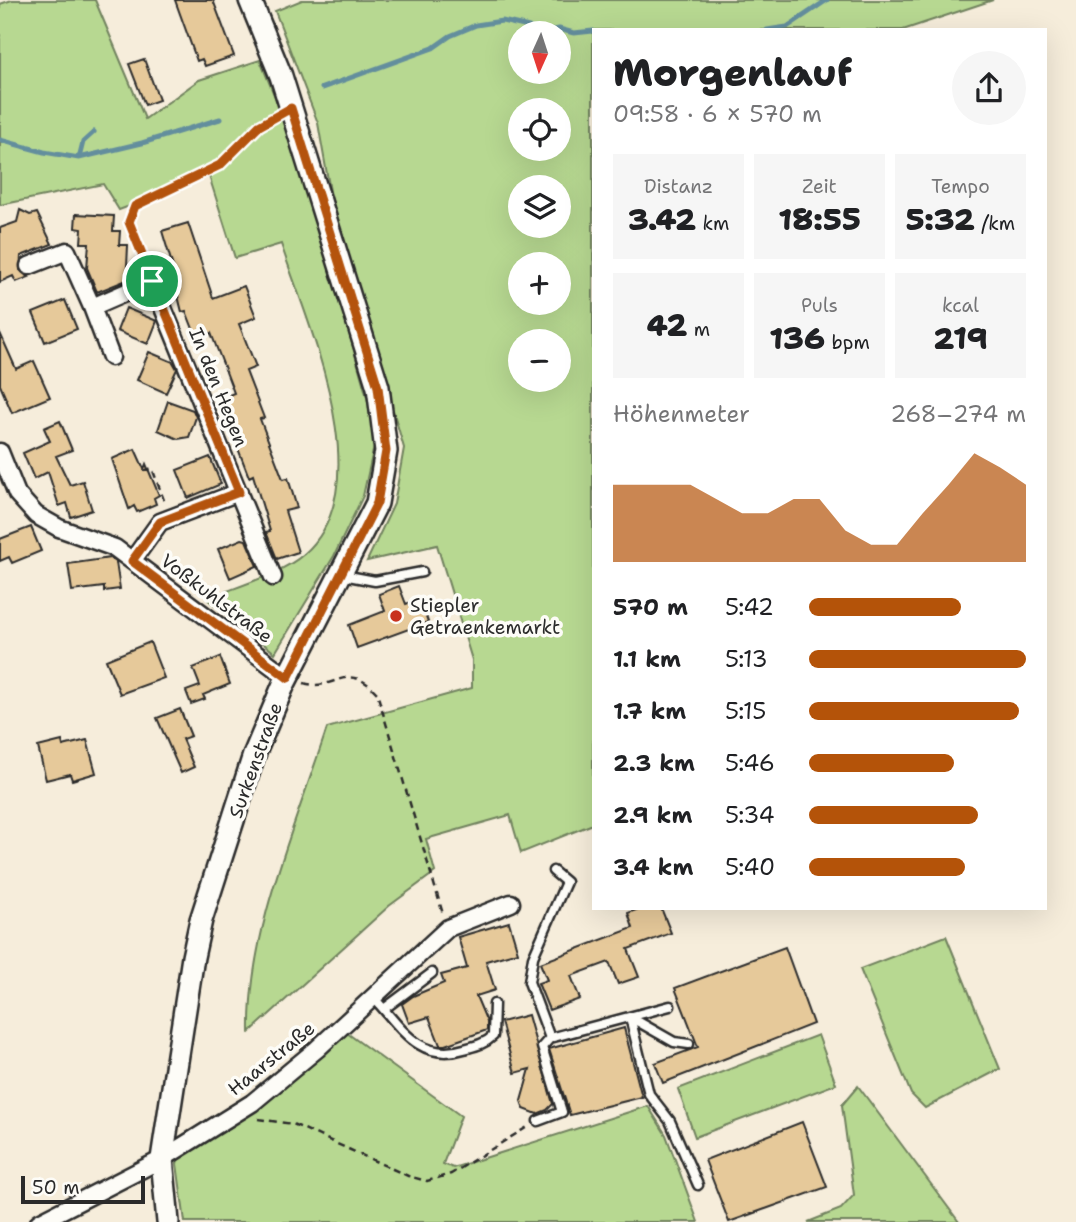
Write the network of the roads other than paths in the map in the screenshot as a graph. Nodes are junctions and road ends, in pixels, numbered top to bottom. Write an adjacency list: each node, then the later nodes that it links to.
1 (250, 0): 9 (street, Surkenstraße)
2 (29, 266): 3 (street)
3 (92, 307): 4 (street); 6 (street, In den Hegen)
4 (111, 356)
5 (0, 452): 7 (street, Voßkuhlstraße)
6 (239, 492): 7 (street); 10 (street, In den Hegen)
7 (132, 561): 11 (street, Voßkuhlstraße)
8 (422, 572): 9 (lane)
9 (341, 575): 11 (street, Surkenstraße)
10 (273, 577)
11 (288, 678): 23 (street, Surkenstraße)
12 (552, 870): 20 (lane)
13 (511, 903): 15 (street, Haarstraße)
14 (432, 973): 18 (lane)
15 (372, 997): 18 (lane); 23 (street, Haarstraße)
16 (494, 1004): 18 (lane)
17 (670, 1006): 19 (lane)
18 (384, 1009)
19 (629, 1017): 20 (lane); 21 (lane); 24 (lane)
20 (550, 1038): 22 (lane)
21 (689, 1044)
22 (538, 1121)
23 (162, 1158): 25 (street, Haarstraße); 26 (street, Surkenstraße)
24 (698, 1185)
25 (39, 1222)
26 (168, 1222)

